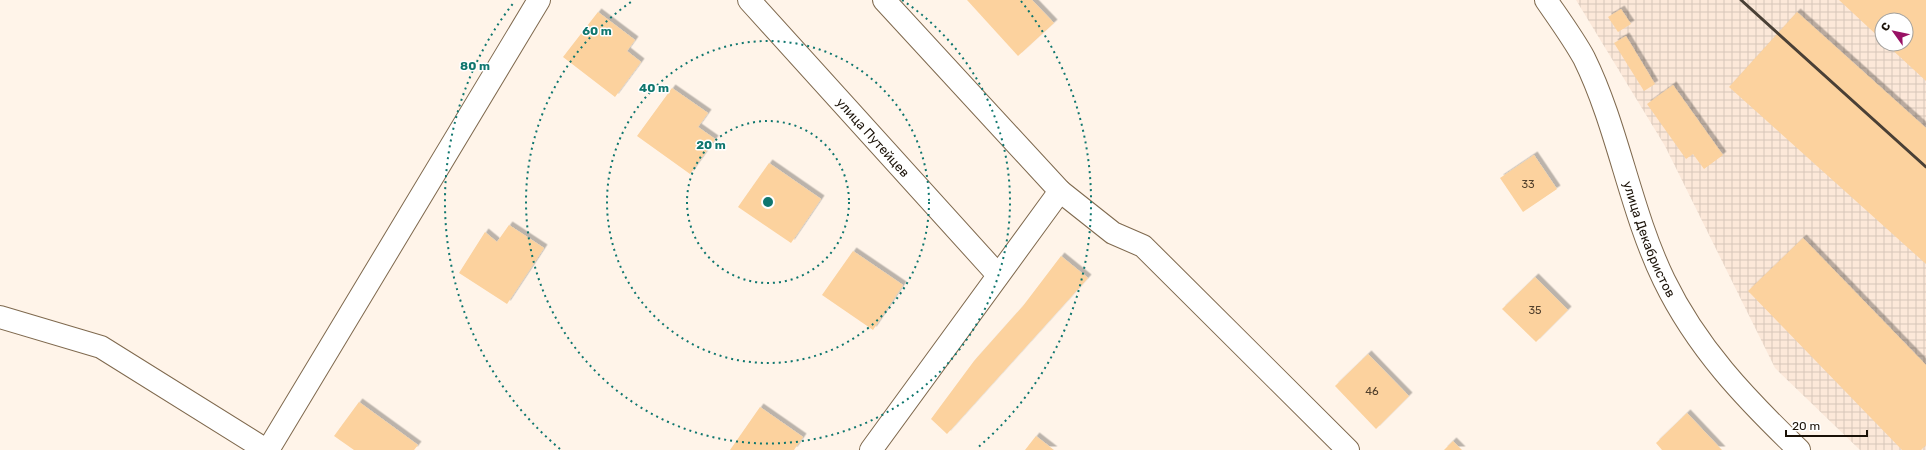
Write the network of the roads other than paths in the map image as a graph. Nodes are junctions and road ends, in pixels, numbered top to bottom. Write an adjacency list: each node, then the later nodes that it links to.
1 (539, 0): 8 (street)
2 (749, 0): 6 (street, улица Путейцев)
3 (884, 0): 5 (street)
4 (1546, 0): 11 (street, улица Декабристов)
5 (1060, 191): 6 (street); 10 (street)
6 (998, 275): 9 (street)
7 (0, 317): 8 (street)
8 (267, 450)
9 (871, 450)
10 (1348, 450)
11 (1799, 450)

